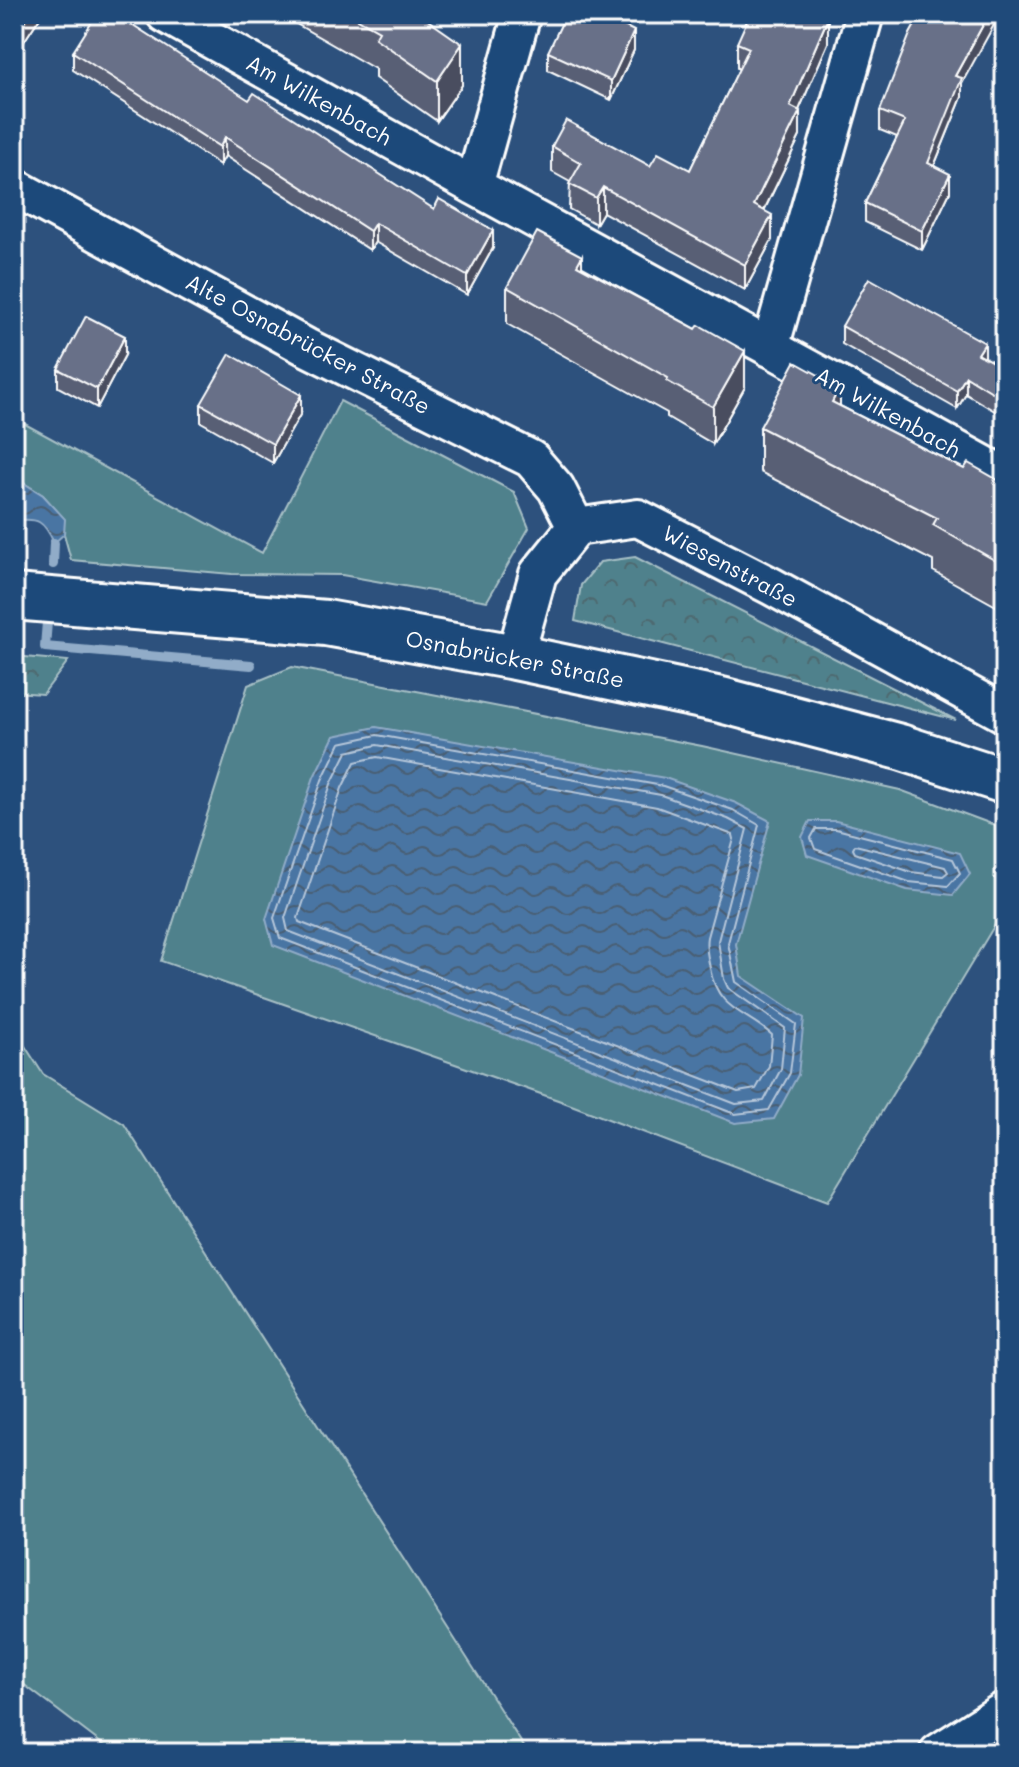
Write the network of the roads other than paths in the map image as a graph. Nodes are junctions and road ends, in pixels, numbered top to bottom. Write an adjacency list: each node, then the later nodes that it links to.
1 (165, 14): 4 (street, Am Wilkenbach)
2 (522, 14): 4 (street)
3 (865, 14): 6 (street)
4 (474, 186): 6 (street, Am Wilkenbach)
5 (14, 187): 8 (street, Alte Osnabrücker Straße)
6 (770, 348): 7 (street, Am Wilkenbach)
7 (1005, 476)
8 (576, 527): 10 (street); 11 (street, Wiesenstraße)
9 (14, 597): 10 (main road, Osnabrücker Straße)
10 (515, 657): 12 (main road, Osnabrücker Straße)
11 (1005, 714)
12 (1005, 781)
13 (1005, 1710): 14 (street)
14 (938, 1753)

